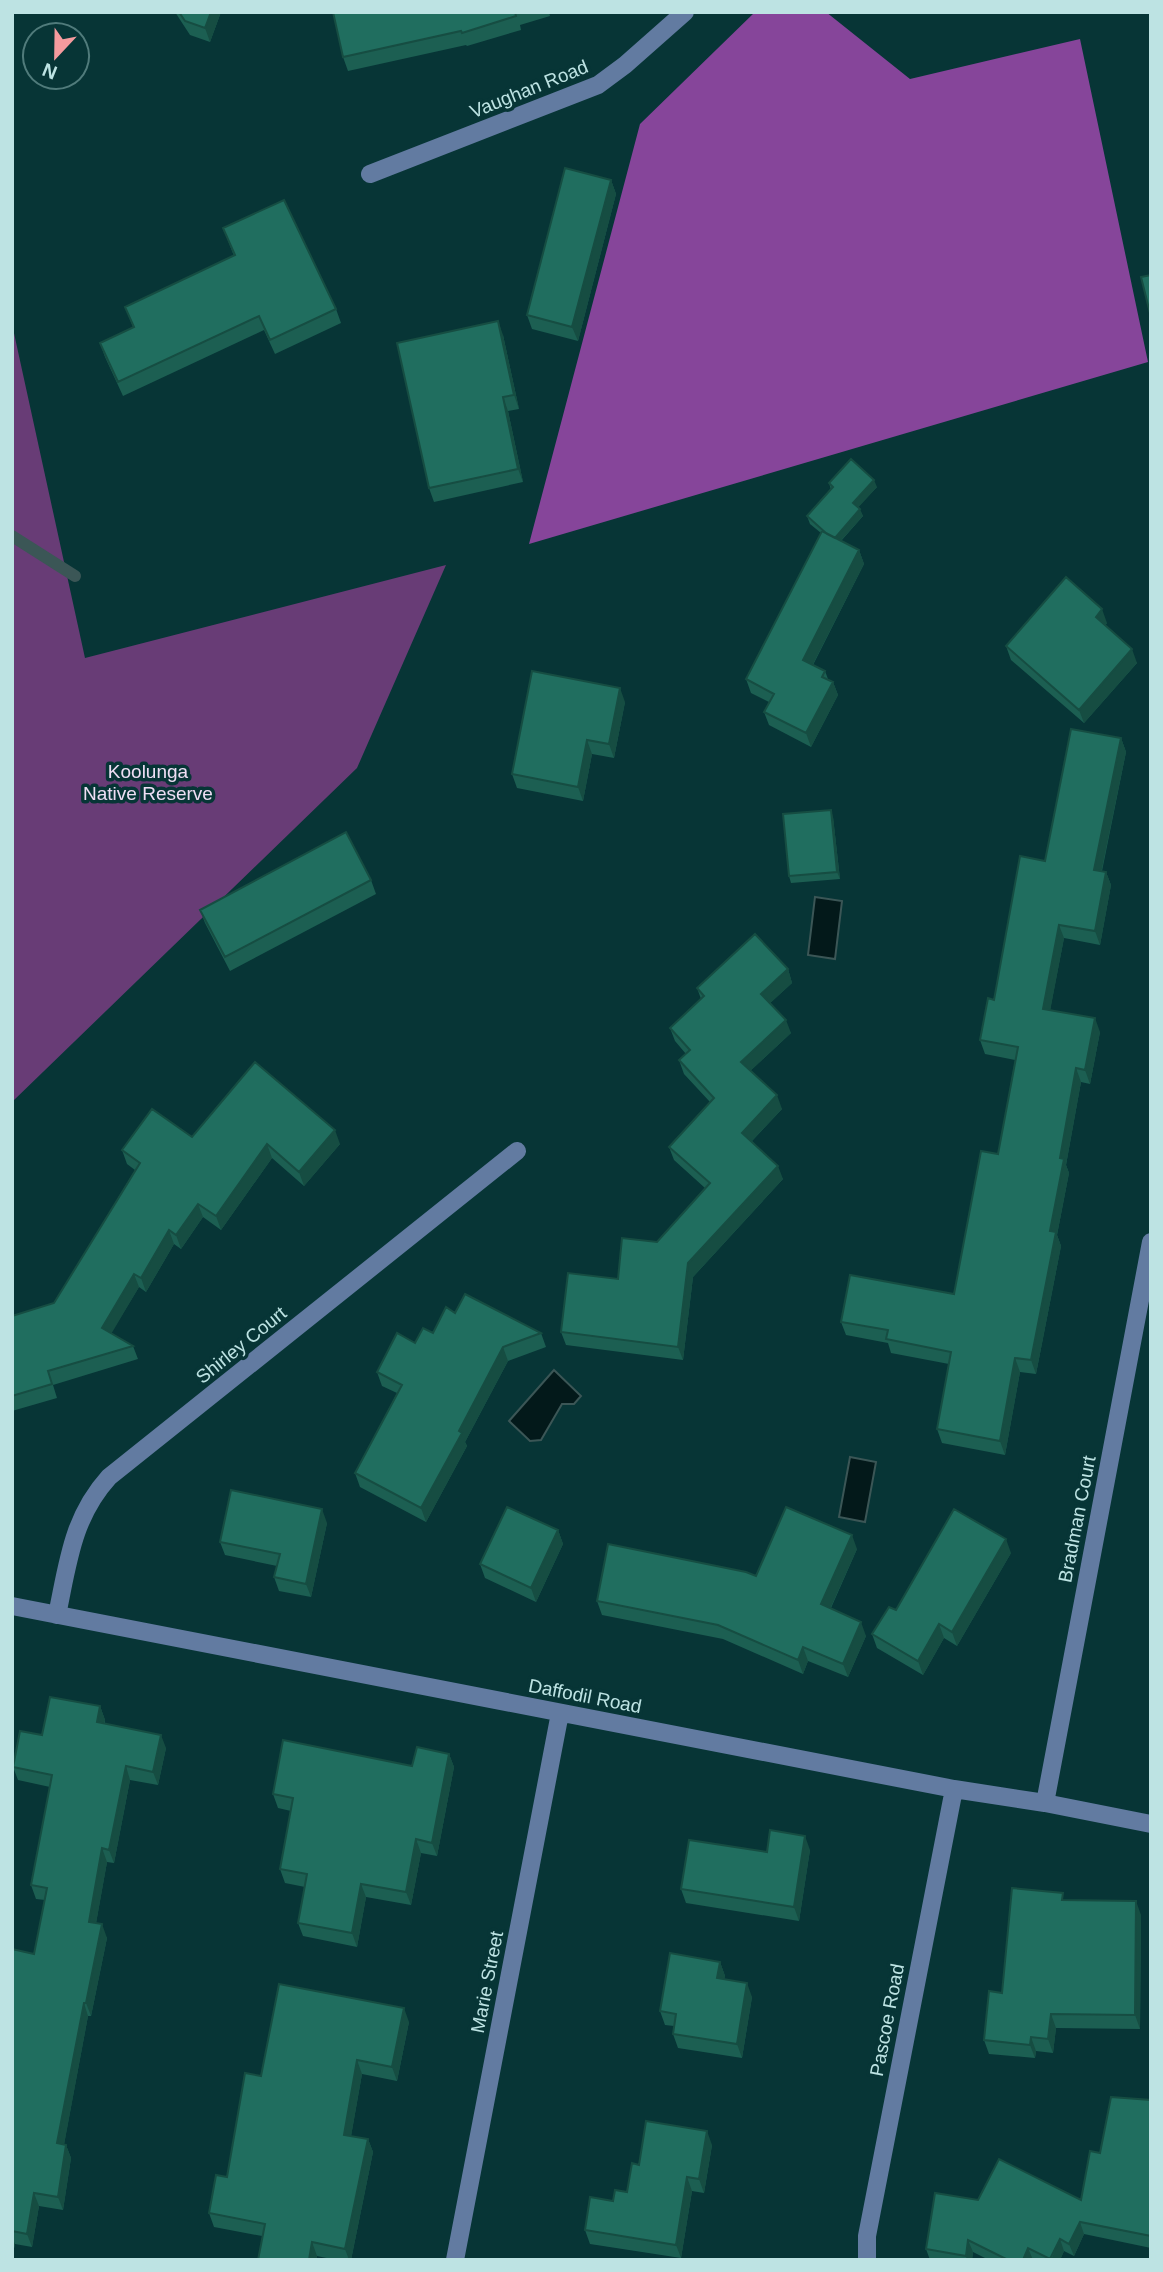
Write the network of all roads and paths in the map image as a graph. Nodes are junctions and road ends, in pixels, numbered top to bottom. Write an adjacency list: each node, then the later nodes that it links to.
1 (685, 12): 2 (street, Vaughan Road)
2 (370, 174)
3 (517, 1151): 6 (street, Shirley Court)
4 (1151, 1242): 9 (street, Bradman Court)
5 (12, 1606): 6 (street, Daffodil Road)
6 (57, 1615): 7 (street, Daffodil Road)
7 (560, 1713): 8 (street, Daffodil Road); 11 (street, Marie Street)
8 (954, 1789): 9 (street, Daffodil Road); 12 (street, Pascoe Road)
9 (1045, 1803): 10 (street, Daffodil Road)
10 (1151, 1824)
11 (455, 2260)
12 (867, 2260)

